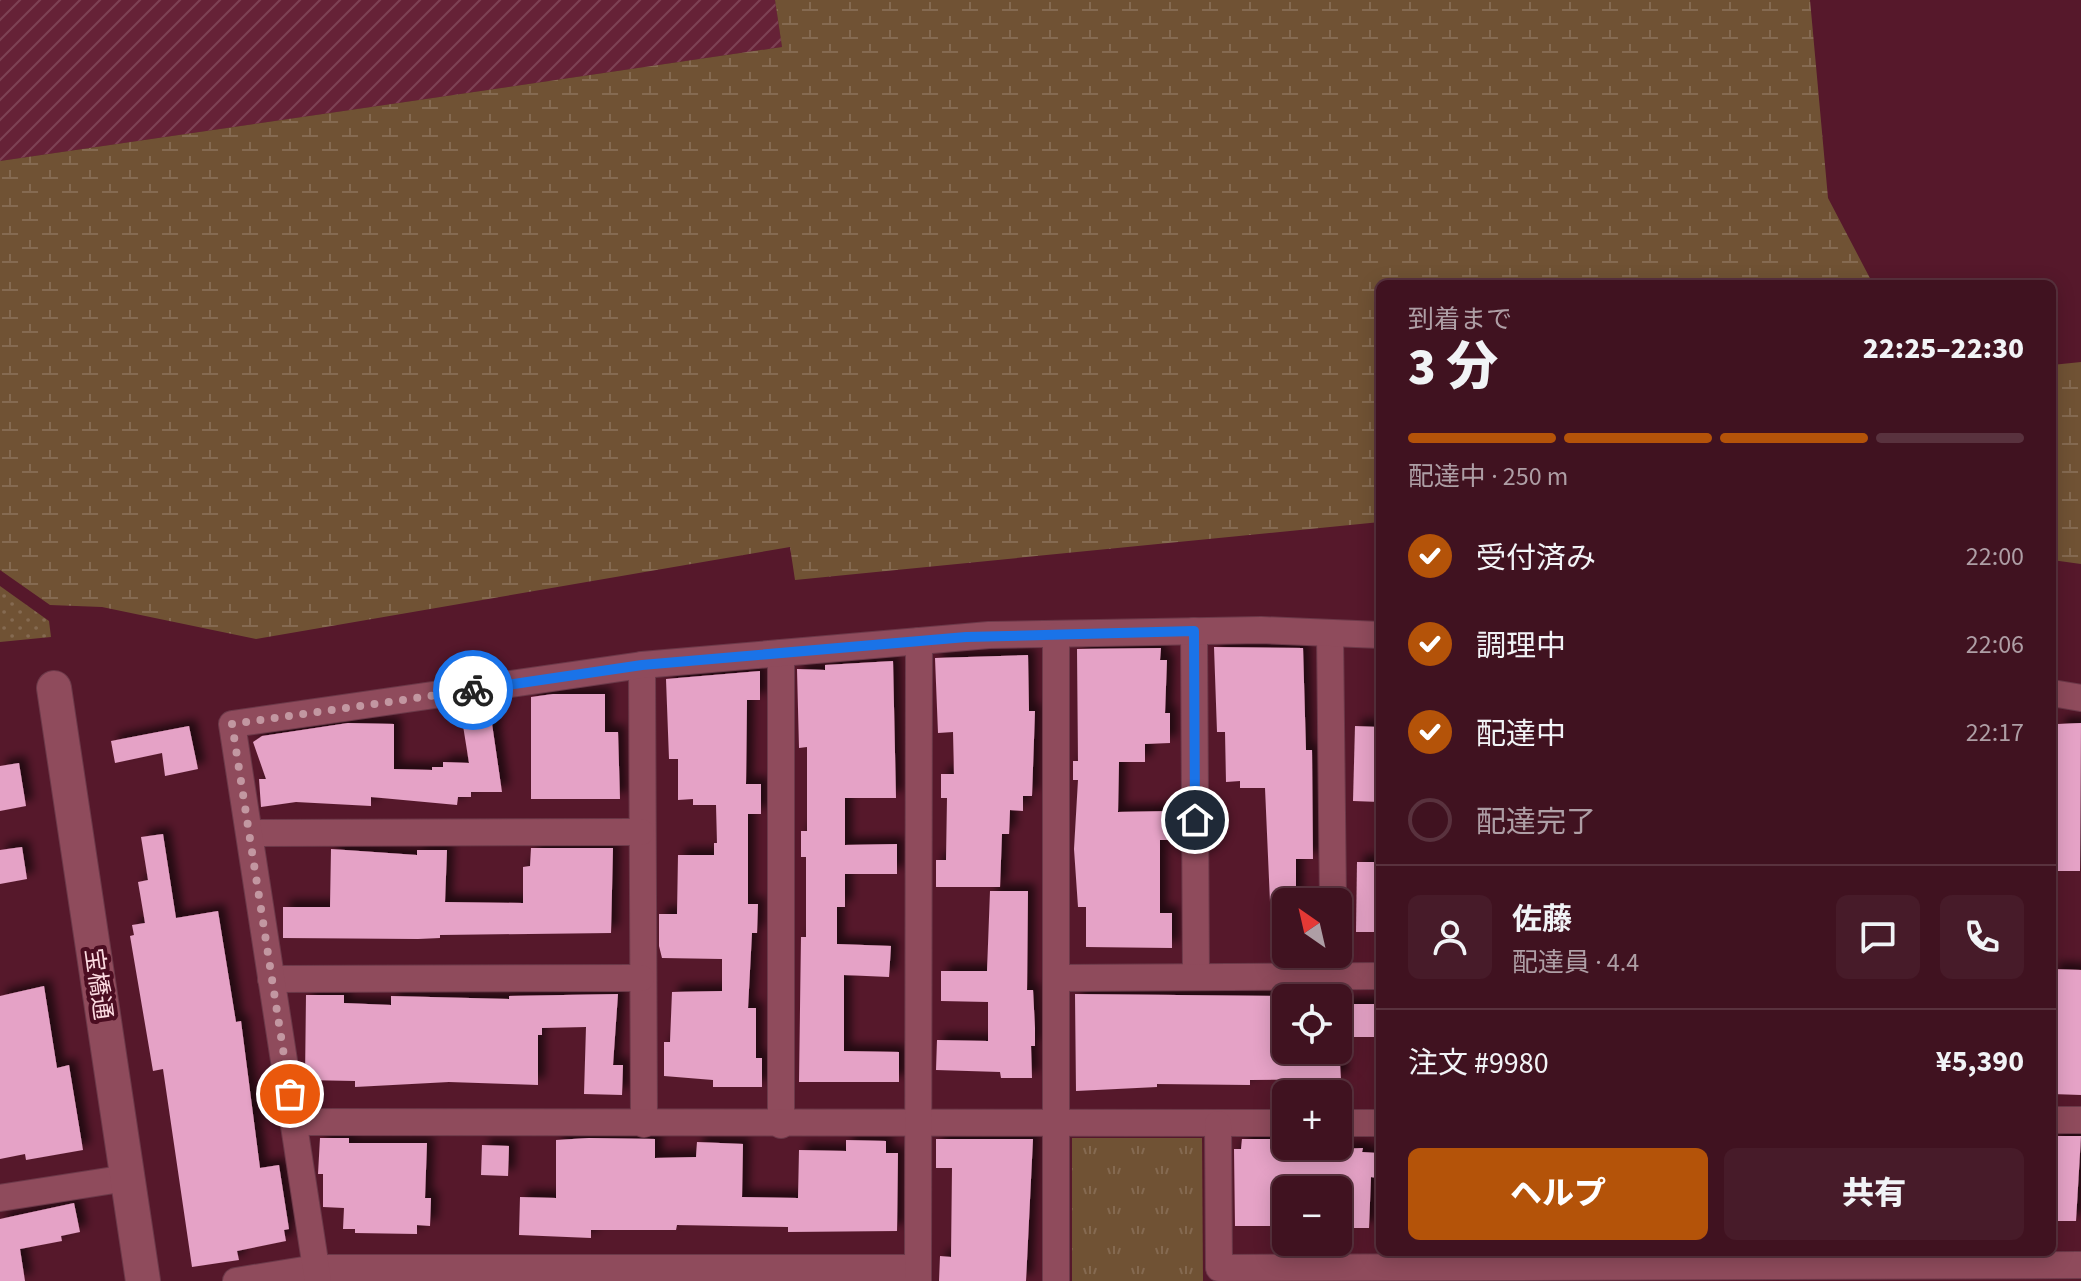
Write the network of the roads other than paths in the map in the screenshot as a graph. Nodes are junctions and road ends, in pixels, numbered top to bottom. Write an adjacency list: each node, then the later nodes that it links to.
1 (1194, 631): 2 (street); 4 (street); 17 (street)
2 (1330, 633): 3 (street); 13 (street)
3 (1376, 635)
4 (1056, 636): 5 (street); 19 (street)
5 (919, 641): 6 (street); 24 (street)
6 (781, 653): 7 (street); 31 (street)
7 (642, 665): 11 (street); 12 (street)
8 (54, 688): 32 (street, 宝橋通)
9 (2056, 694): 10 (street)
10 (2081, 698)
11 (641, 832): 12 (street); 18 (street)
12 (251, 833): 20 (street)
13 (1333, 888)
14 (1300, 968): 17 (street)
15 (1347, 968): 16 (street)
16 (1376, 975)
17 (1196, 977): 19 (street)
18 (641, 978): 20 (street); 29 (street)
19 (1056, 978): 25 (street)
20 (271, 979): 23 (street)
21 (2056, 1120): 22 (street)
22 (2081, 1120)
23 (295, 1122): 29 (street); 39 (street)
24 (917, 1123): 25 (street); 31 (street); 40 (street)
25 (1056, 1123): 30 (street); 43 (street)
26 (1272, 1123): 30 (street)
27 (1352, 1123): 28 (street)
28 (1376, 1123)
29 (644, 1124): 31 (street)
30 (1218, 1124): 37 (street)
31 (781, 1125)
32 (127, 1178): 33 (street); 41 (street, 宝橋通)
33 (0, 1198)
34 (1608, 1259): 37 (street); 38 (street)
35 (2023, 1259): 36 (street); 38 (street)
36 (2081, 1265)
37 (1472, 1273)
38 (1885, 1273)
39 (317, 1275): 40 (street); 42 (street)
40 (918, 1275)
41 (143, 1281)
42 (236, 1281)
43 (1056, 1281)

